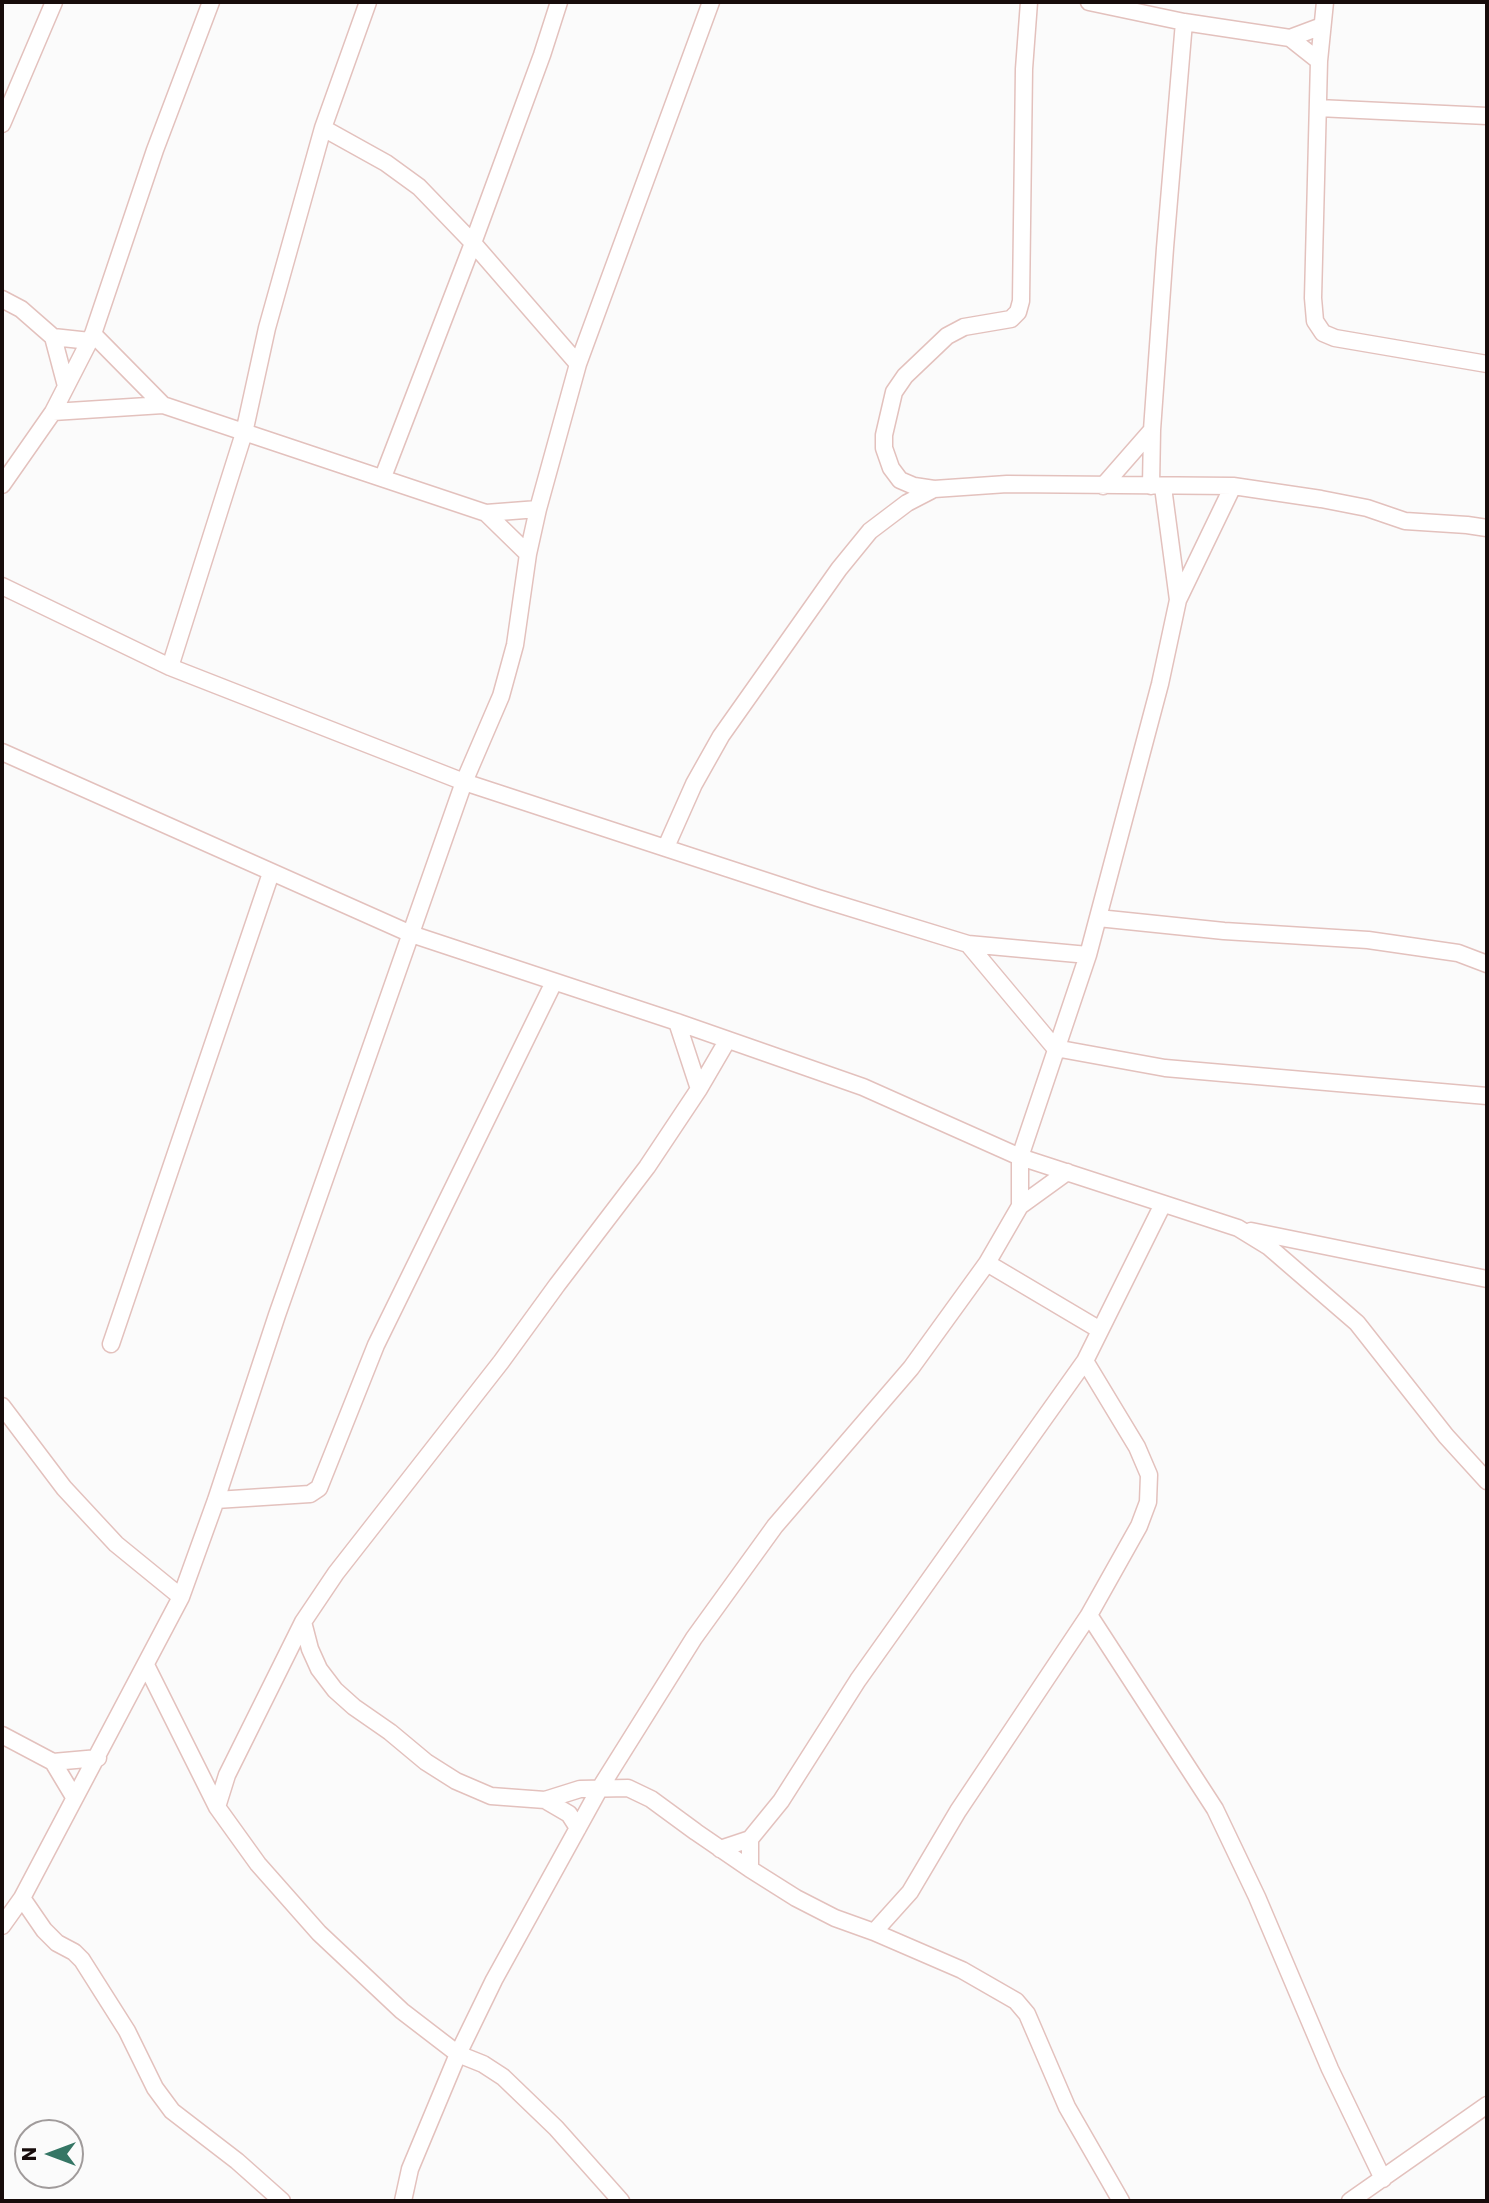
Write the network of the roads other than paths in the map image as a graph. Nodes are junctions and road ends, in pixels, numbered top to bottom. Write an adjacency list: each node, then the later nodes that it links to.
1 (54, 2): 15 (street)
2 (211, 2): 20 (street)
3 (368, 2): 16 (street)
4 (559, 2): 17 (street)
5 (711, 2): 21 (street)
6 (1029, 2): 33 (street)
7 (1089, 2): 9 (street)
8 (1325, 2): 10 (street)
9 (1184, 22): 11 (street); 26 (street)
10 (1322, 26): 11 (street); 12 (street)
11 (1290, 38): 12 (street)
12 (1319, 61): 13 (street)
13 (1318, 108): 14 (street); 22 (street)
14 (1487, 116)
15 (2, 124)
16 (323, 128): 17 (street); 27 (street)
17 (473, 243): 21 (street); 28 (street)
18 (2, 299): 19 (street)
19 (53, 337): 20 (street); 23 (street)
20 (92, 338): 23 (street); 24 (street)
21 (578, 364): 34 (street)
22 (1487, 364)
23 (66, 386): 25 (street)
24 (163, 405): 25 (street); 27 (street)
25 (53, 412): 29 (street)
26 (1152, 430): 30 (street); 32 (street)
27 (244, 433): 28 (street); 40 (street)
28 (383, 477): 35 (street)
29 (2, 485)
30 (1103, 486): 32 (street); 33 (street)
31 (1233, 486): 32 (street); 36 (street); 39 (street)
32 (1157, 487): 39 (street)
33 (934, 489): 43 (street)
34 (538, 509): 35 (street); 37 (street)
35 (486, 513): 37 (street)
36 (1487, 528)
37 (528, 554): 42 (street)
38 (2, 586): 40 (street)
39 (1178, 600): 45 (street)
40 (170, 667): 42 (street)
41 (2, 752): 44 (street)
42 (464, 782): 43 (street); 46 (street)
43 (666, 847): 47 (street)
44 (271, 873): 46 (street); 64 (street)
45 (1098, 918): 48 (street); 49 (street)
46 (411, 934): 50 (street); 68 (street)
47 (968, 944): 48 (street); 53 (street)
48 (1088, 955): 53 (street)
49 (1487, 964)
50 (554, 982): 51 (street); 68 (street)
51 (677, 1022): 52 (street); 54 (street)
52 (727, 1041): 54 (street); 56 (street)
53 (1055, 1048): 55 (street); 56 (street)
54 (699, 1089): 71 (street)
55 (1487, 1096)
56 (1020, 1157): 57 (street); 59 (street)
57 (1067, 1171): 58 (street); 59 (street)
58 (1163, 1204): 60 (street); 63 (street)
59 (1020, 1206): 61 (street)
60 (1238, 1228): 62 (street); 67 (street)
61 (987, 1263): 63 (street); 78 (street)
62 (1487, 1279)
63 (1100, 1331): 65 (street)
64 (111, 1344)
65 (1084, 1360): 70 (street); 83 (street)
66 (2, 1406): 69 (street)
67 (1487, 1481)
68 (216, 1500): 69 (street)
69 (181, 1597): 72 (street)
70 (1089, 1615): 88 (street); 91 (street)
71 (303, 1622): 76 (street); 80 (street)
72 (146, 1665): 74 (street); 77 (street)
73 (2, 1735): 75 (street)
74 (98, 1758): 75 (street); 79 (street)
75 (53, 1762): 79 (street)
76 (227, 1775): 77 (street); 81 (street)
77 (201, 1777): 81 (street)
78 (600, 1788): 80 (street); 82 (street); 84 (street)
79 (74, 1797): 86 (street)
80 (545, 1800): 82 (street)
81 (217, 1807): 89 (street)
82 (578, 1828): 89 (street)
83 (750, 1839): 84 (street); 85 (street)
84 (720, 1849): 85 (street)
85 (750, 1869): 88 (street)
86 (22, 1898): 87 (street); 92 (street)
87 (2, 1926)
88 (874, 1932): 95 (street)
89 (458, 2054): 93 (street); 94 (street)
90 (1487, 2105): 91 (street)
91 (1382, 2179): 96 (street)
92 (282, 2201)
93 (403, 2201)
94 (621, 2201)
95 (1121, 2201)
96 (1350, 2201)

